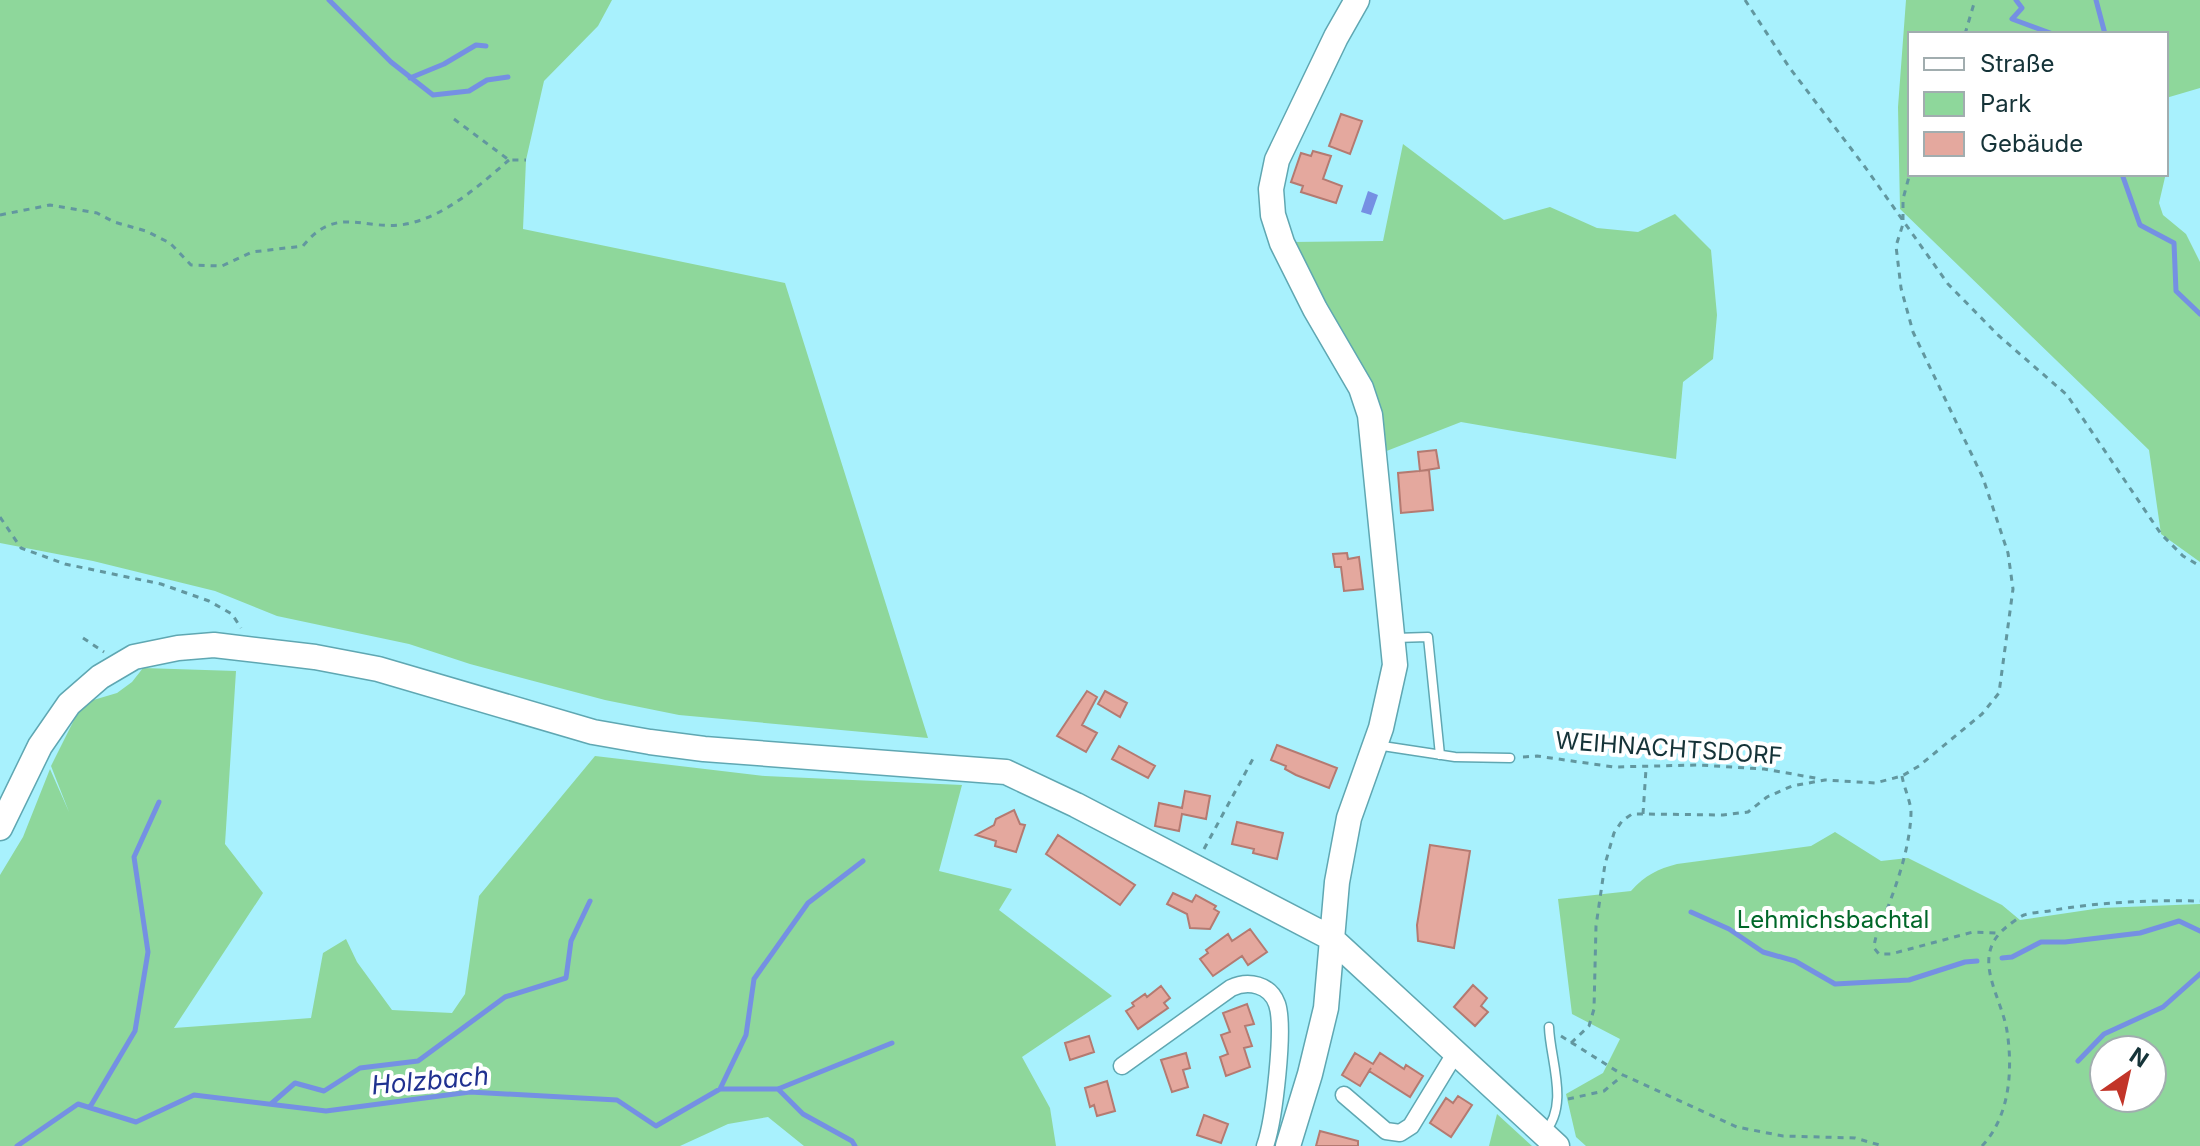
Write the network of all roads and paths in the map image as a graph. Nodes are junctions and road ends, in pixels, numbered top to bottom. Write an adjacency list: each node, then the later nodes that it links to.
1 (1357, 0): 13 (street)
2 (1745, 0): 10 (path)
3 (1975, 0): 4 (path)
4 (1966, 32)
5 (454, 119): 6 (path)
6 (509, 160): 7 (path); 9 (path)
7 (526, 160)
8 (1909, 176): 10 (path)
9 (0, 215)
10 (1903, 224): 12 (path); 20 (path)
11 (0, 517): 14 (path)
12 (2200, 566)
13 (1394, 638): 15 (street); 17 (lane)
14 (244, 647): 23 (street); 24 (street)
15 (1375, 745): 17 (lane); 27 (street)
16 (1255, 755): 24 (path)
17 (1440, 755): 18 (lane)
18 (1510, 758): 19 (path, WEIHNACHTSDORF)
19 (1646, 768): 21 (path, WEIHNACHTSDORF); 22 (path)
20 (1902, 776): 21 (path); 26 (path)
21 (1825, 780): 22 (path)
22 (1643, 814): 29 (path)
23 (0, 828)
24 (1195, 866): 27 (street)
25 (2200, 901): 26 (path)
26 (1998, 933): 39 (path)
27 (1331, 938): 30 (street); 37 (street)
28 (1549, 1027): 29 (path); 34 (lane)
29 (1571, 1043): 32 (path)
30 (1456, 1052): 33 (street); 35 (street)
31 (1122, 1066): 36 (street)
32 (1623, 1075): 34 (path); 38 (path)
33 (1344, 1095)
34 (1556, 1102): 35 (lane)
35 (1551, 1140)
36 (1265, 1146)
37 (1288, 1146)
38 (1883, 1146)
39 (1982, 1146)

